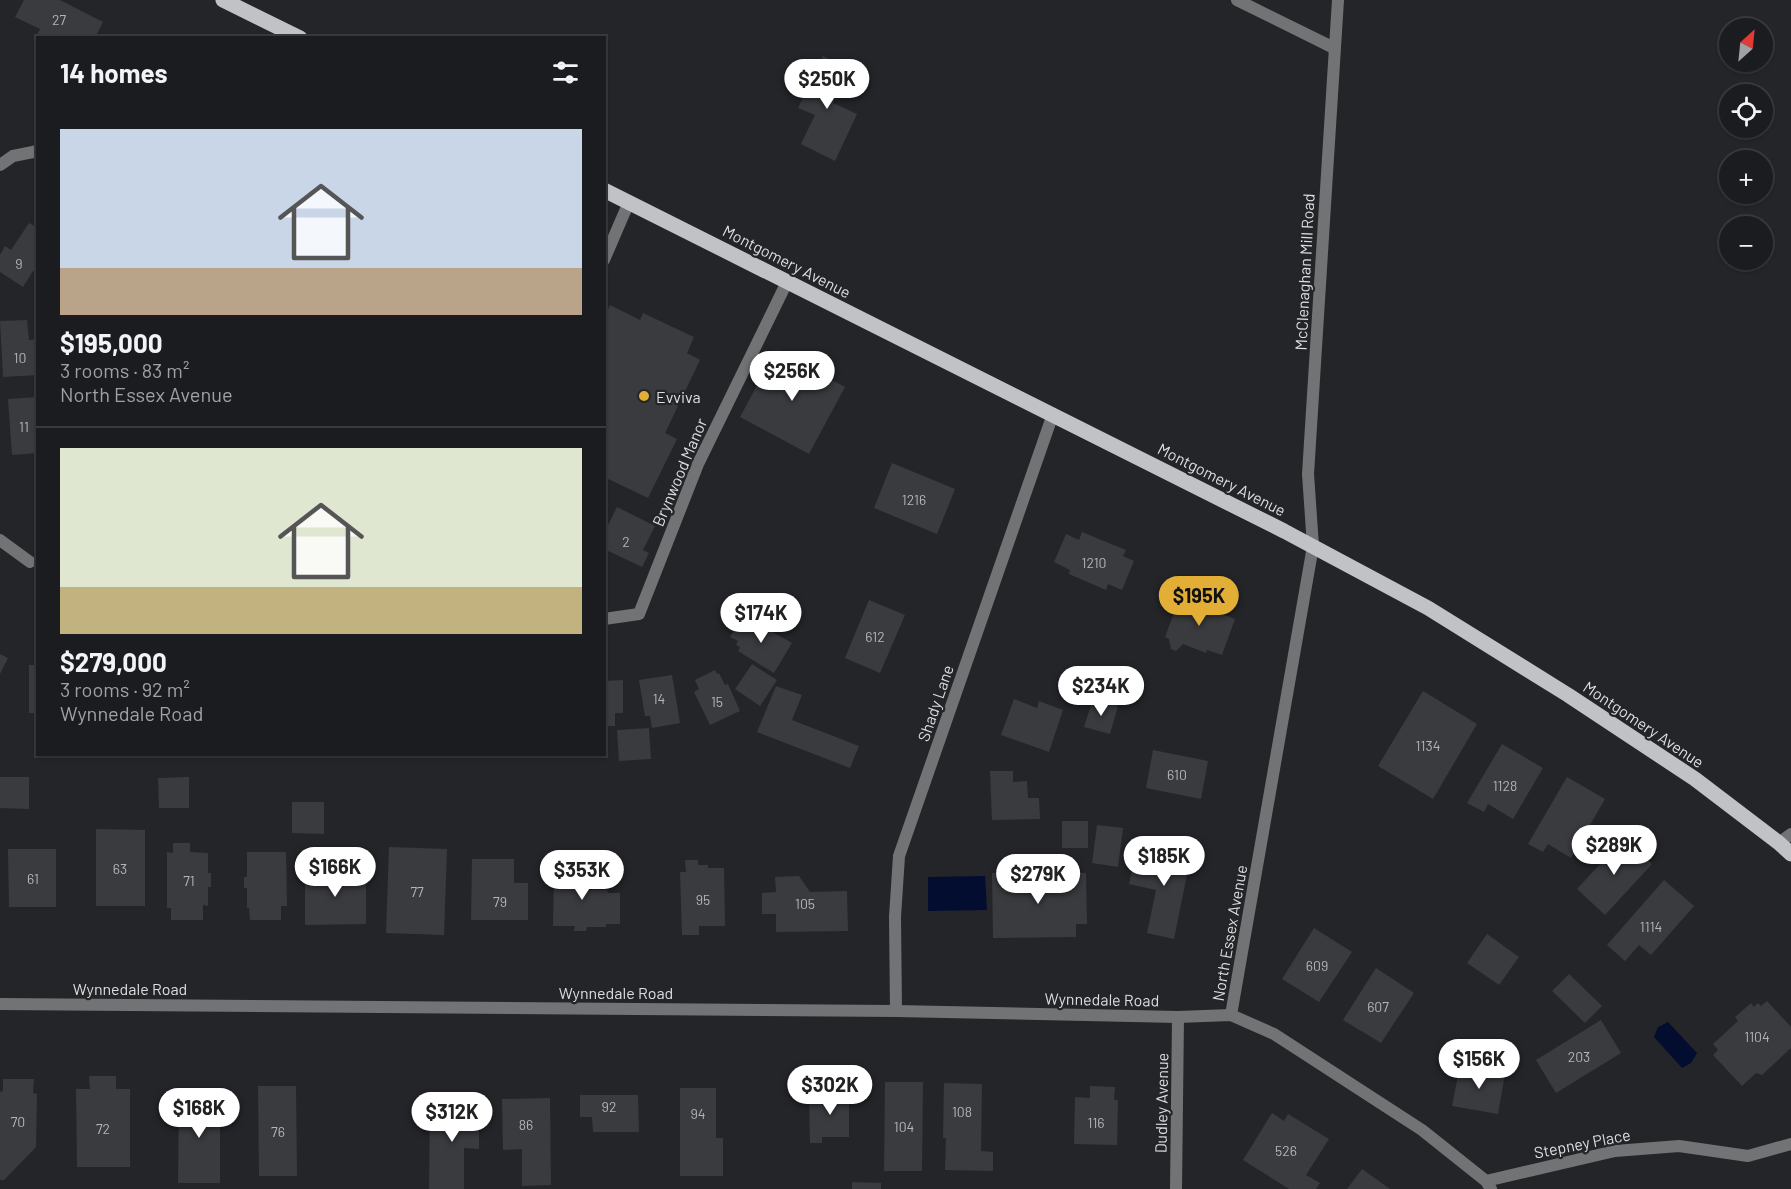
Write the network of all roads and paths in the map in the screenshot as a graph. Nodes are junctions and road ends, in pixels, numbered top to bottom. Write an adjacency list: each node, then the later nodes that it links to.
1 (224, 0): 4 (main road)
2 (1237, 0): 5 (street)
3 (1338, 0): 5 (street, McClenaghan Mill Road)
4 (296, 36)
5 (1334, 48): 14 (street, McClenaghan Mill Road)
6 (36, 152): 7 (street)
7 (0, 165)
8 (606, 191): 9 (main road, Montgomery Avenue)
9 (629, 202): 10 (street); 11 (main road, Montgomery Avenue)
10 (606, 255)
11 (787, 282): 12 (main road, Montgomery Avenue); 16 (street, Brynwood Manor)
12 (1053, 414): 14 (main road, Montgomery Avenue); 20 (street, Shady Lane)
13 (0, 540): 15 (street)
14 (1313, 546): 17 (main road, Montgomery Avenue); 21 (street, North Essex Avenue)
15 (30, 562)
16 (606, 620)
17 (1785, 838): 18 (main road, Montgomery Avenue)
18 (1791, 854)
19 (0, 1004): 20 (street, Wynnedale Road)
20 (896, 1011): 22 (street, Wynnedale Road)
21 (1231, 1015): 22 (street, Wynnedale Road); 24 (street, North Essex Avenue)
22 (1178, 1017): 25 (street, Dudley Avenue)
23 (1791, 1144): 24 (street, Stepney Place)
24 (1489, 1185)
25 (1176, 1189)

